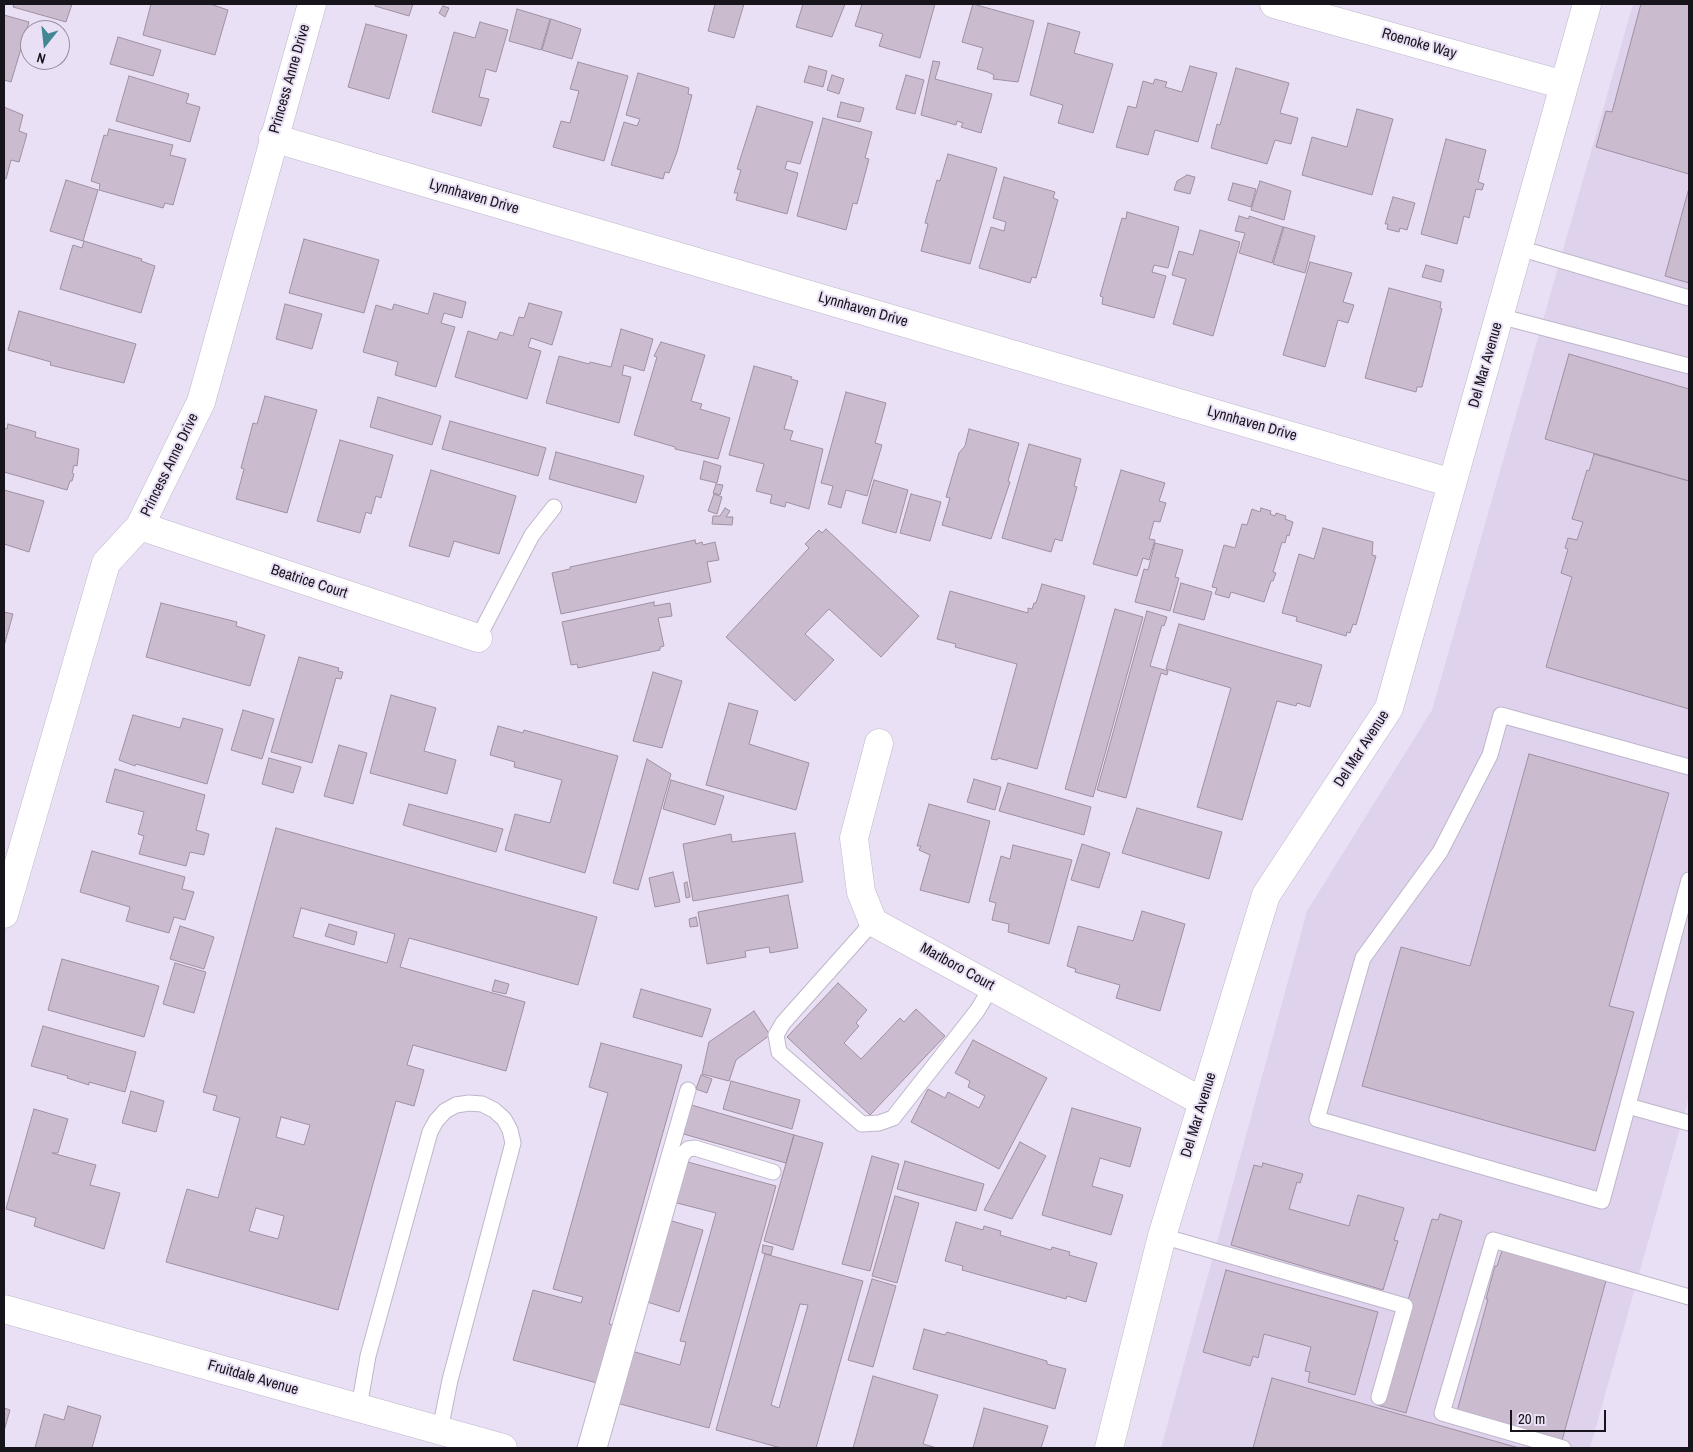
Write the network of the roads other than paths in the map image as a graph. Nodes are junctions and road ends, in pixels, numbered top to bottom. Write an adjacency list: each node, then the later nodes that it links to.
1 (312, 4): 5 (street, Princess Anne Drive)
2 (1274, 4): 4 (street, Roenoke Way)
3 (1587, 4): 4 (street, Del Mar Avenue)
4 (1564, 85): 6 (street, Del Mar Avenue)
5 (273, 138): 10 (street, Lynnhaven Drive); 12 (street, Princess Anne Drive)
6 (1519, 248): 7 (lane); 8 (street, Del Mar Avenue)
7 (1689, 298)
8 (1499, 316): 9 (lane); 10 (street, Del Mar Avenue)
9 (1689, 366)
10 (1452, 483): 22 (street, Del Mar Avenue)
11 (554, 507): 13 (lane)
12 (140, 526): 13 (street, Beatrice Court); 17 (street, Princess Anne Drive)
13 (478, 638)
14 (880, 743): 19 (street)
15 (1689, 767): 23 (lane)
16 (1689, 880): 18 (lane)
17 (4, 914)
18 (1684, 920): 23 (lane)
19 (873, 922): 20 (street, Marlboro Court); 20 (lane)
20 (992, 986): 22 (street, Marlboro Court)
21 (688, 1090): 33 (lane)
22 (1203, 1102): 26 (street, Del Mar Avenue)
23 (1628, 1106): 24 (lane)
24 (1689, 1123)
25 (773, 1172): 34 (lane)
26 (1162, 1236): 29 (lane); 35 (street, Del Mar Avenue)
27 (1689, 1297): 36 (lane)
28 (4, 1309): 30 (street, Fruitdale Avenue)
29 (1379, 1397)
30 (359, 1408): 31 (street, Fruitdale Avenue); 31 (lane)
31 (440, 1430): 32 (street, Fruitdale Avenue)
32 (503, 1448)
33 (585, 1448)
34 (599, 1448)
35 (1109, 1448)
36 (1562, 1448)

